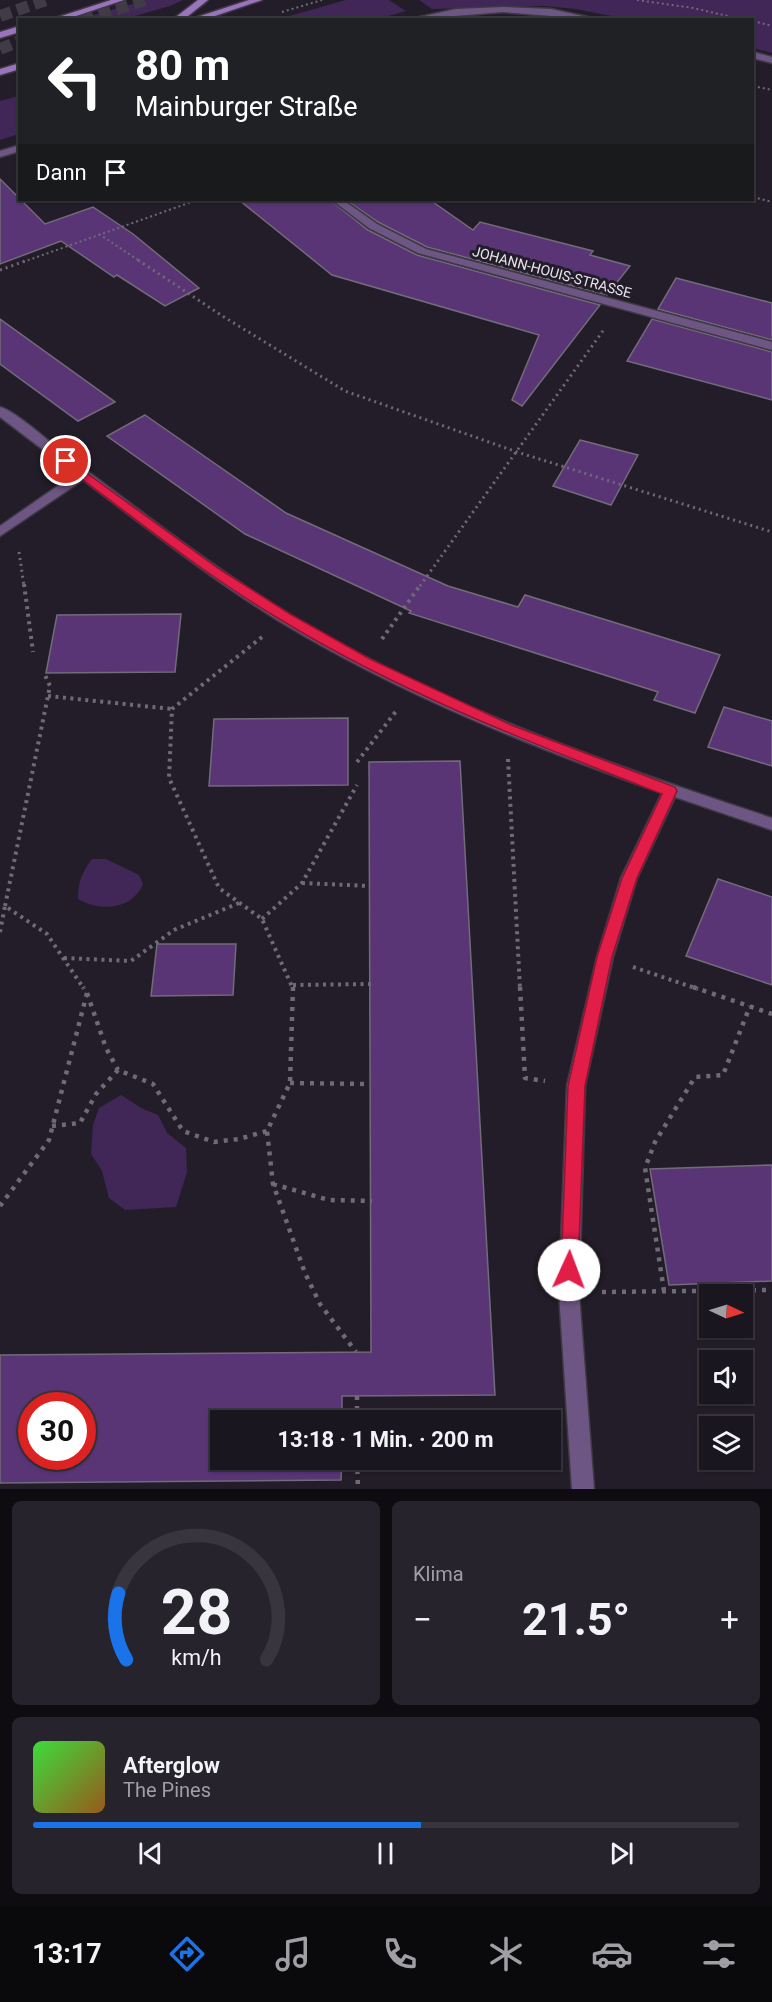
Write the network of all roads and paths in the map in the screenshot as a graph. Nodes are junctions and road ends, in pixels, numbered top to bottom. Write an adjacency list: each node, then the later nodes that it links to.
1 (120, 0): 7 (main road)
2 (204, 0): 8 (main road)
3 (258, 0): 9 (main road)
4 (322, 0): 6 (path)
5 (637, 0): 12 (path)
6 (279, 13)
7 (60, 18)
8 (179, 18)
9 (199, 18)
10 (419, 18): 11 (street)
11 (584, 18)
12 (736, 18)
13 (754, 21): 14 (path)
14 (772, 26)
15 (18, 30): 16 (main road)
16 (0, 35)
17 (754, 55): 18 (street)
18 (772, 60)
19 (18, 67): 20 (main road)
20 (0, 72)
21 (18, 149): 22 (street)
22 (0, 154)
23 (754, 197): 26 (path)
24 (194, 201): 27 (path)
25 (338, 201): 29 (street, JOHANN-HOUIS-STRASSE)
26 (772, 202)
27 (99, 234): 28 (path); 32 (path)
28 (0, 270)
29 (621, 305): 30 (street, JOHANN-HOUIS-STRASSE); 32 (path)
30 (772, 346)
31 (0, 411): 33 (street)
32 (517, 453): 35 (path); 38 (path)
33 (83, 474): 34 (street); 36 (street)
34 (4, 529): 37 (path)
35 (772, 532)
36 (285, 618): 38 (street); 42 (path)
37 (33, 652)
38 (365, 663): 40 (street)
39 (44, 673): 41 (path)
40 (416, 686): 43 (street); 44 (path)
41 (48, 696): 42 (path); 51 (path)
42 (172, 709): 50 (path)
43 (507, 728): 46 (street); 64 (path)
44 (357, 762)
45 (357, 785): 48 (path)
46 (670, 791): 47 (street); 54 (street)
47 (772, 824)
48 (302, 884): 49 (path); 52 (path)
49 (370, 886)
50 (240, 903): 52 (path); 55 (path)
51 (5, 906): 53 (path); 55 (path)
52 (262, 919): 57 (path)
53 (0, 932)
54 (605, 957): 59 (path); 64 (street)
55 (64, 958): 58 (path)
56 (371, 984): 57 (path)
57 (293, 985): 62 (path)
58 (87, 993): 61 (path); 65 (path)
59 (750, 1006): 60 (path); 71 (path)
60 (772, 1014)
61 (118, 1070): 65 (path); 66 (path)
62 (290, 1083): 63 (path); 66 (path)
63 (370, 1084)
64 (576, 1086): 72 (street)
65 (52, 1126): 69 (path)
66 (267, 1131): 67 (path)
67 (273, 1184): 68 (path); 73 (path)
68 (372, 1201)
69 (0, 1206)
70 (772, 1290): 71 (path)
71 (664, 1291): 72 (path)
72 (569, 1293): 78 (street)
73 (356, 1352)
74 (357, 1396): 75 (path)
75 (357, 1410)
76 (357, 1470): 77 (path)
77 (358, 1489)
78 (583, 1489)

